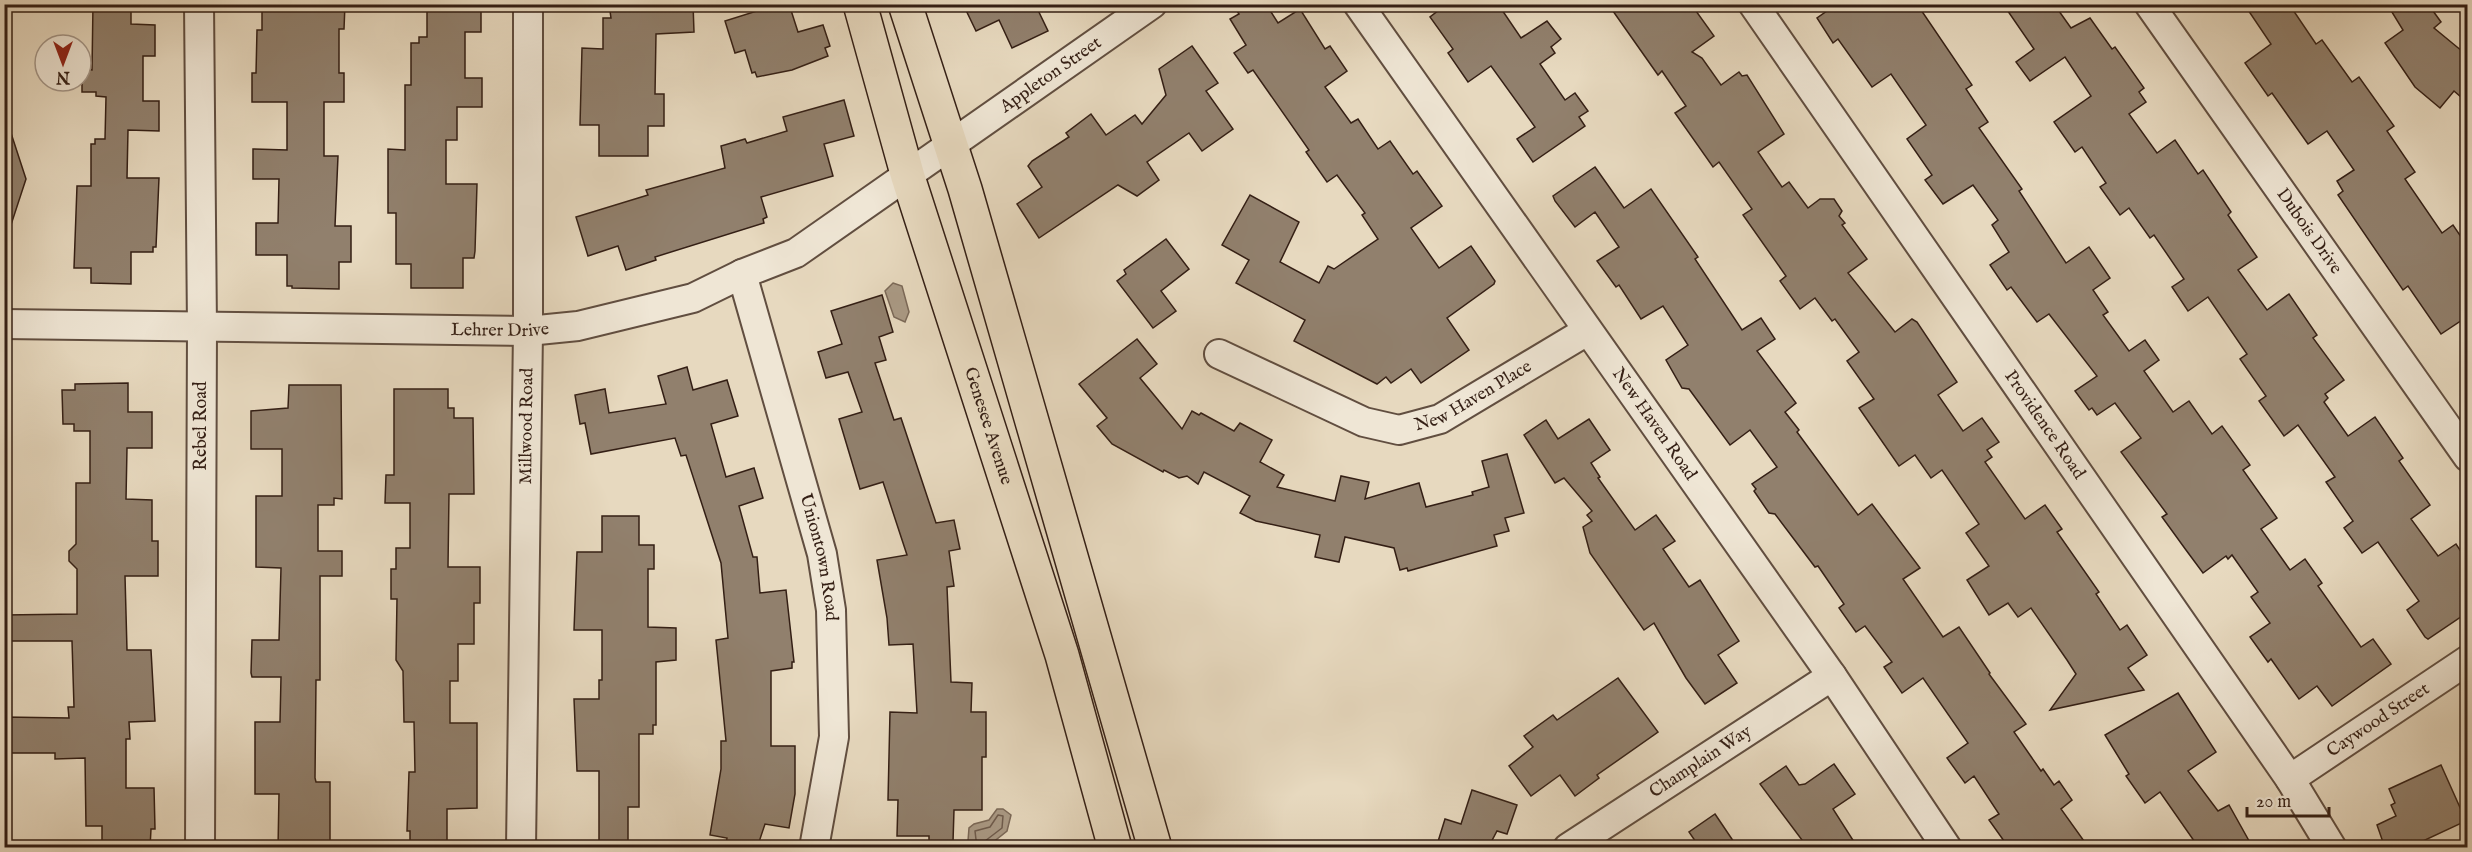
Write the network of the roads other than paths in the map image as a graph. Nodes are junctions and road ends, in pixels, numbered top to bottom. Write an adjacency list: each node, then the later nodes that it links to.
1 (199, 4): 13 (street, Rebel Road)
2 (528, 4): 14 (street, Millwood Road)
3 (860, 4): 10 (main road, Genesee Avenue)
4 (905, 4): 9 (main road)
5 (1152, 4): 9 (street, Appleton Street)
6 (1358, 4): 15 (street, New Haven Road)
7 (1753, 4): 20 (street, Providence Road)
8 (2149, 4): 17 (street, Dubois Drive)
9 (950, 148): 10 (street, Lehrer Drive); 25 (main road)
10 (908, 177): 11 (street, Lehrer Drive); 24 (main road, Genesee Avenue)
11 (742, 274): 14 (street, Lehrer Drive); 23 (street, Uniontown Road)
12 (4, 324): 13 (street, Lehrer Drive)
13 (202, 328): 14 (street, Lehrer Drive); 21 (street, Rebel Road)
14 (528, 331): 22 (street, Millwood Road)
15 (1587, 331): 16 (street, New Haven Place); 19 (street, New Haven Road)
16 (1219, 354)
17 (2468, 457)
18 (2468, 660): 20 (street, Caywood Street)
19 (1832, 676): 26 (street, Champlain Way); 27 (street, New Haven Road)
20 (2290, 779): 28 (street, Providence Road)
21 (200, 848)
22 (521, 848)
23 (814, 848)
24 (1115, 848)
25 (1155, 848)
26 (1568, 848)
27 (1947, 848)
28 (2332, 848)

